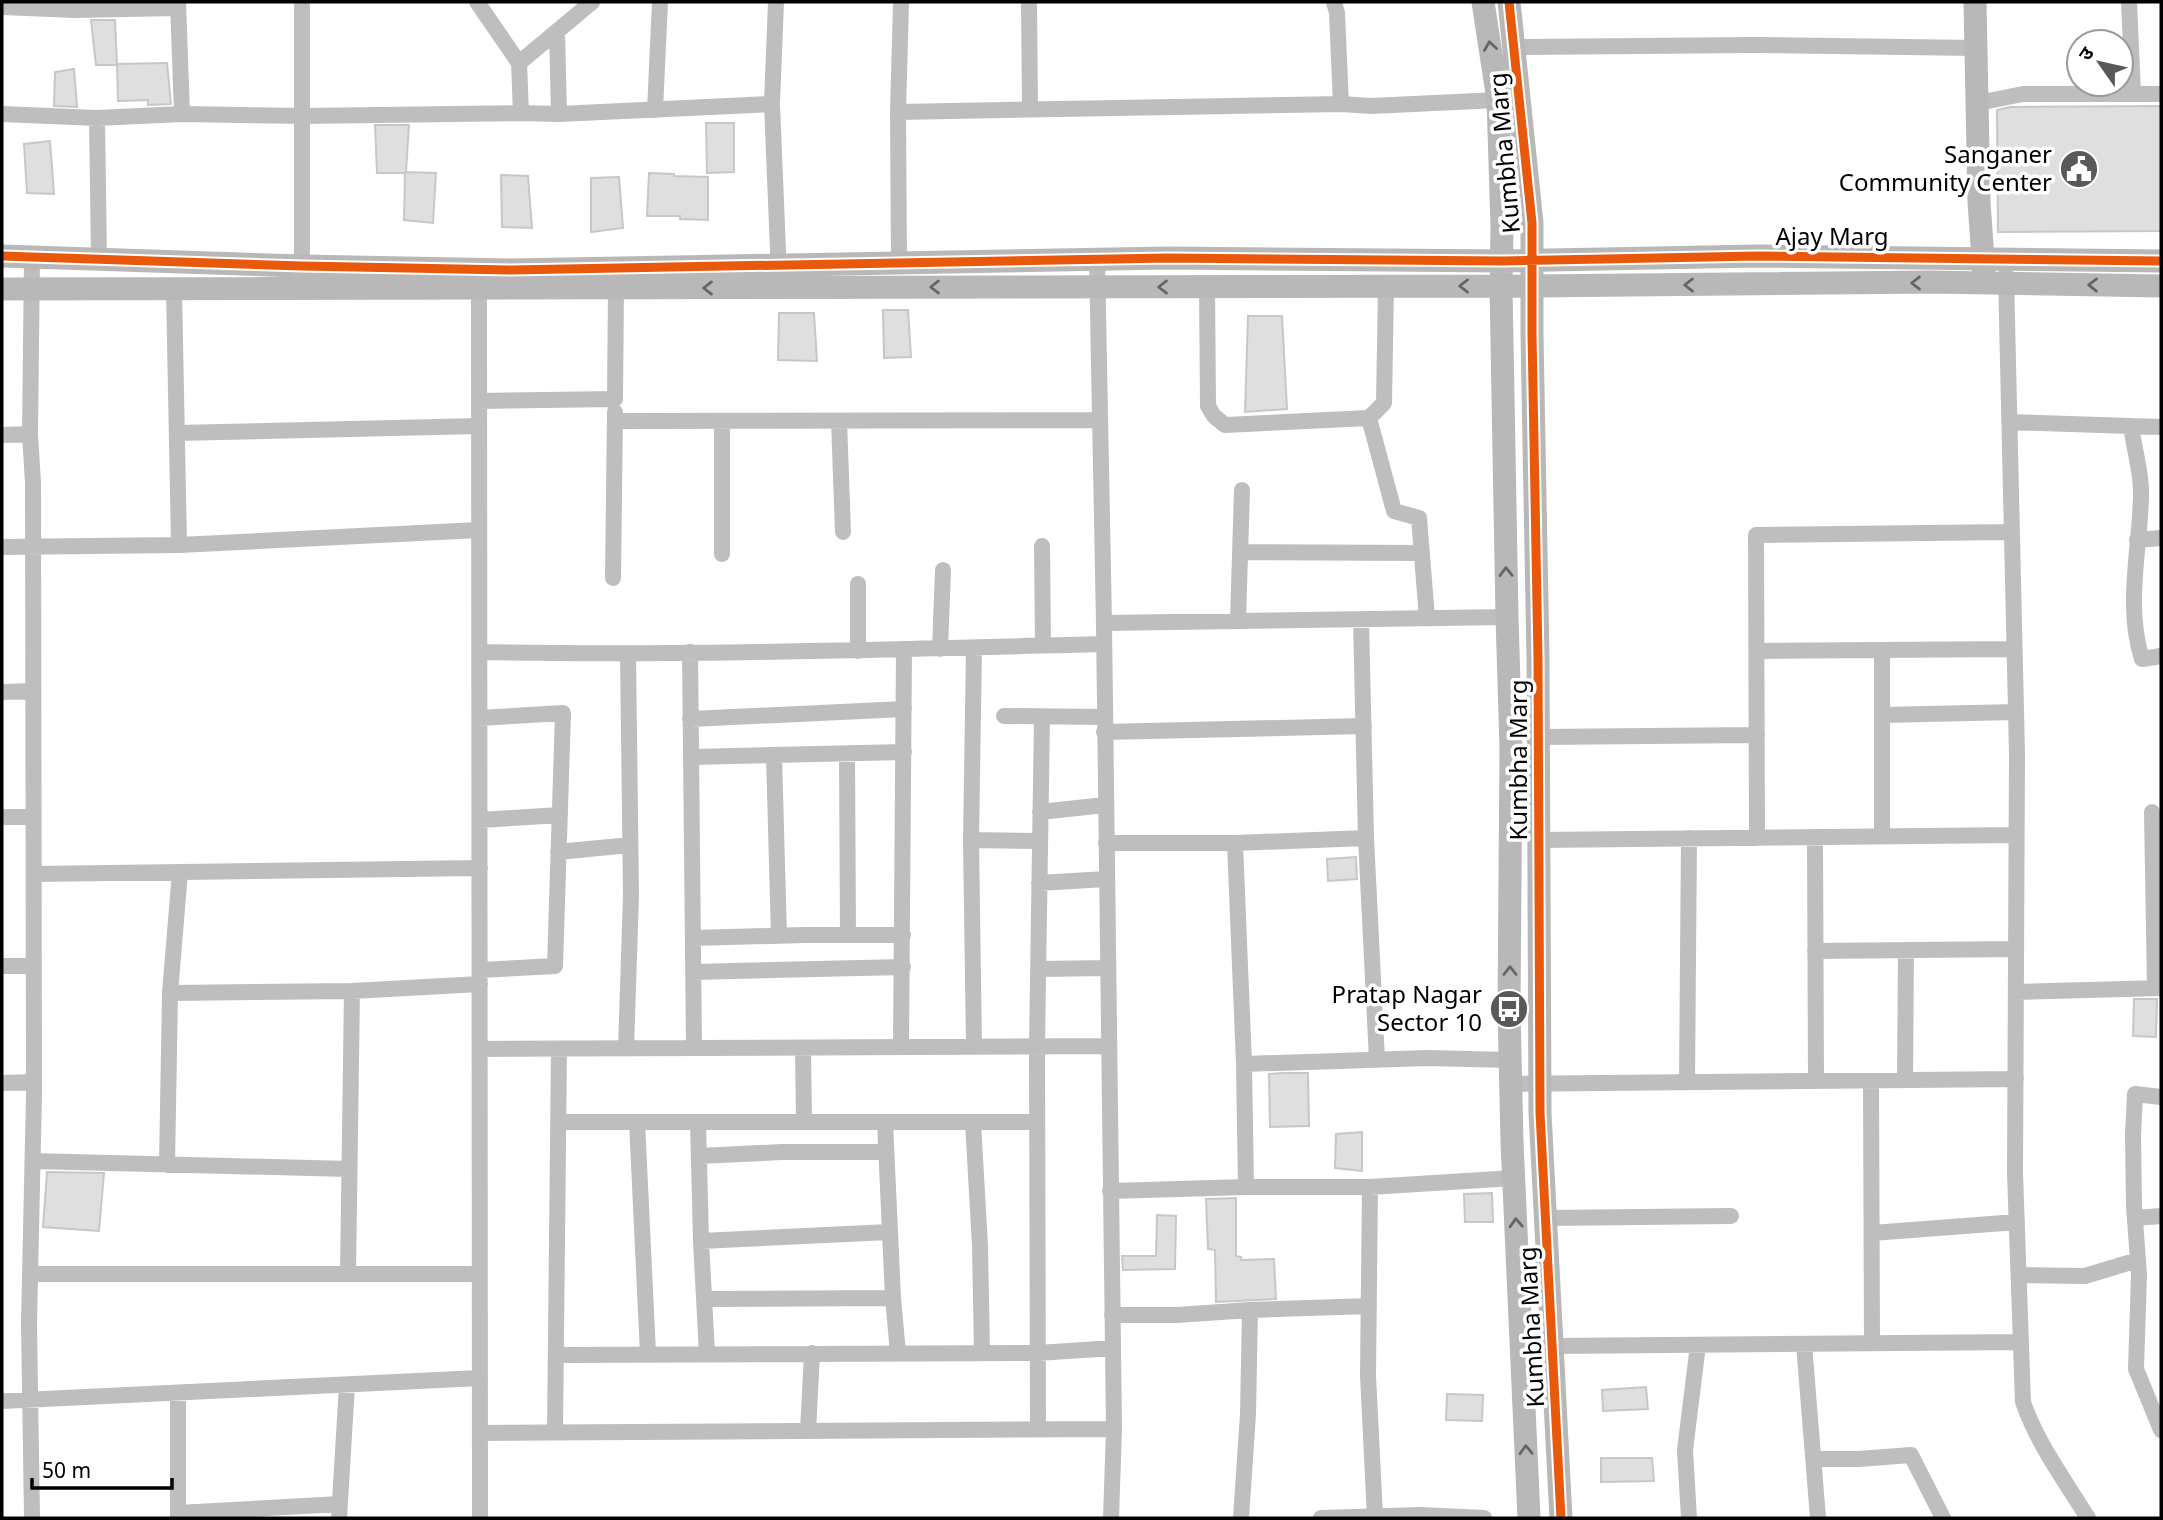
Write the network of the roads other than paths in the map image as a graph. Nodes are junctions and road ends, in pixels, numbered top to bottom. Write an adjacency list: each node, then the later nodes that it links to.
1 (477, 2): 19 (street)
2 (592, 2): 16 (street)
3 (660, 2): 28 (street)
4 (776, 2): 25 (street)
5 (901, 2): 29 (street)
6 (1029, 2): 27 (street)
7 (1335, 2): 26 (street)
8 (1483, 2): 23 (street, Kumbha Marg, one-way to 8)
9 (1509, 2): 17 (street, Kumbha Marg)
10 (1975, 2): 18 (street)
11 (2129, 2): 15 (street)
12 (178, 5): 14 (street); 32 (street)
13 (302, 6): 34 (street)
14 (2, 7)
15 (2130, 28)
16 (557, 32): 19 (street); 33 (street)
17 (1514, 47): 18 (street); 42 (street, Kumbha Marg)
18 (1976, 48): 24 (street)
19 (519, 63): 30 (street)
20 (2065, 94): 24 (street)
21 (2135, 94): 22 (street)
22 (2161, 94)
23 (1498, 100): 26 (street); 43 (street, Kumbha Marg)
24 (1979, 103): 39 (street)
25 (772, 104): 28 (street); 46 (street)
26 (1341, 104): 27 (street)
27 (1030, 109): 29 (street)
28 (655, 110): 33 (street)
29 (898, 112): 45 (street)
30 (521, 113): 33 (street); 34 (street)
31 (2, 114): 35 (street)
32 (182, 114): 34 (street); 35 (street)
33 (559, 114)
34 (302, 116): 47 (street)
35 (97, 118): 38 (street)
36 (2, 256): 37 (street)
37 (32, 256): 38 (street, Ajay Marg); 60 (street)
38 (99, 258): 47 (street, Ajay Marg)
39 (1982, 258): 40 (street, Ajay Marg); 42 (street, Ajay Marg); 48 (street)
40 (2006, 258): 44 (street, Ajay Marg); 48 (street)
41 (1097, 259): 43 (street, Ajay Marg); 45 (street, Ajay Marg); 53 (street)
42 (1533, 260): 43 (street, Ajay Marg); 51 (street, Kumbha Marg)
43 (1503, 261): 50 (street, Kumbha Marg)
44 (2161, 261)
45 (898, 262): 46 (street, Ajay Marg)
46 (779, 265): 47 (street, Ajay Marg); 56 (street)
47 (302, 266)
48 (1995, 283): 51 (street, Ajay Marg, one-way to 51); 52 (street, Ajay Marg, one-way to 48); 68 (street)
49 (1386, 286): 50 (street, Ajay Marg, one-way to 49); 54 (street, Ajay Marg); 63 (street)
50 (1501, 286): 51 (street, Ajay Marg); 91 (street, Kumbha Marg, one-way to 50)
51 (1532, 286): 121 (street, Kumbha Marg)
52 (2161, 286)
53 (1097, 287): 54 (street, Ajay Marg, one-way to 53); 56 (street, Ajay Marg, one-way to 56); 64 (street)
54 (1207, 287): 63 (street)
55 (616, 288): 56 (street, Ajay Marg, one-way to 55); 59 (street, Ajay Marg); 61 (street)
56 (779, 288)
57 (2, 289): 60 (street)
58 (174, 289): 59 (street, Ajay Marg); 60 (street, Ajay Marg); 72 (street)
59 (480, 289): 62 (street)
60 (31, 290): 73 (street)
61 (615, 399): 62 (street); 65 (street)
62 (480, 401): 69 (street)
63 (1369, 418): 86 (street)
64 (1099, 420): 67 (street); 95 (street)
65 (615, 421): 66 (street); 89 (street)
66 (722, 421): 67 (street); 87 (street)
67 (839, 421): 77 (street)
68 (2009, 422): 70 (street); 78 (street)
69 (480, 426): 72 (street); 76 (street)
70 (2131, 426): 71 (street); 80 (street)
71 (2161, 427)
72 (177, 433): 82 (street)
73 (30, 434): 74 (street); 81 (street)
74 (2, 435)
75 (1242, 490): 85 (street)
76 (480, 530): 82 (street); 105 (street)
77 (843, 532)
78 (2011, 532): 101 (street); 104 (street)
79 (2161, 538): 80 (street)
80 (2137, 540): 108 (street)
81 (33, 545): 82 (street); 84 (street); 109 (street)
82 (179, 545)
83 (1042, 546): 97 (street)
84 (2, 547)
85 (1240, 552): 86 (street); 94 (street)
86 (1422, 553): 92 (street)
87 (722, 554)
88 (943, 570): 100 (street)
89 (613, 578)
90 (858, 584): 103 (street)
91 (1507, 617): 92 (street); 179 (street, Kumbha Marg, one-way to 91)
92 (1427, 618): 93 (street)
93 (1361, 620): 94 (street); 119 (street)
94 (1238, 621): 95 (street)
95 (1104, 622): 96 (street)
96 (1104, 643): 97 (street); 118 (street)
97 (1043, 645): 98 (street)
98 (974, 648): 100 (street); 139 (street)
99 (904, 649): 100 (street); 103 (street); 111 (street)
100 (940, 649)
101 (2014, 649): 102 (street); 112 (street)
102 (1882, 650): 104 (street); 113 (street)
103 (858, 651): 106 (street)
104 (1757, 651): 120 (street)
105 (480, 652): 107 (street); 116 (street)
106 (690, 652): 107 (street); 117 (street)
107 (628, 653): 144 (street)
108 (2161, 656)
109 (33, 691): 110 (street); 131 (street)
110 (2, 692)
111 (904, 709): 117 (street); 122 (street)
112 (2016, 712): 113 (street); 133 (street)
113 (1882, 715): 134 (street)
114 (1004, 716): 115 (street)
115 (1042, 717): 118 (street); 128 (street)
116 (480, 718): 129 (street); 132 (street)
117 (690, 719): 125 (street)
118 (1104, 724): 119 (street); 126 (street)
119 (1364, 726): 136 (street)
120 (1757, 735): 121 (street); 138 (street)
121 (1539, 737): 140 (street, Kumbha Marg)
122 (904, 752): 124 (street); 152 (street)
123 (774, 755): 124 (street); 125 (street); 153 (street)
124 (847, 755): 151 (street)
125 (691, 757): 154 (street)
126 (1105, 805): 128 (street); 142 (street)
127 (2152, 812): 165 (street)
128 (1040, 813): 141 (street)
129 (560, 815): 132 (street); 145 (street)
130 (2, 817): 131 (street)
131 (33, 817): 148 (street)
132 (480, 820): 146 (street)
133 (2016, 835): 134 (street); 155 (street)
134 (1882, 836): 135 (street)
135 (1815, 837): 138 (street); 157 (street)
136 (1366, 838): 143 (street); 178 (street)
137 (1689, 838): 138 (street); 140 (street); 186 (street)
138 (1757, 838)
139 (971, 839): 141 (street); 172 (street)
140 (1538, 840): 189 (street, Kumbha Marg)
141 (1040, 841): 150 (street)
142 (1105, 843): 143 (street); 149 (street)
143 (1236, 843): 180 (street)
144 (630, 845): 145 (street); 177 (street)
145 (558, 852): 164 (street)
146 (480, 868): 147 (street); 164 (street)
147 (180, 872): 148 (street); 168 (street)
148 (34, 874): 158 (street)
149 (1106, 879): 150 (street); 161 (street)
150 (1039, 883): 162 (street)
151 (848, 935): 152 (street); 153 (street)
152 (903, 935): 160 (street)
153 (779, 936): 154 (street)
154 (693, 938): 163 (street)
155 (2016, 949): 156 (street); 167 (street)
156 (1906, 950): 157 (street); 182 (street)
157 (1815, 951): 183 (street)
158 (34, 966): 159 (street); 185 (street)
159 (2, 967)
160 (903, 967): 163 (street); 171 (street)
161 (1108, 968): 162 (street); 170 (street)
162 (1038, 969): 169 (street)
163 (693, 972): 173 (street)
164 (480, 977): 166 (street); 175 (street)
165 (2158, 988): 167 (street)
166 (352, 991): 168 (street); 202 (street)
167 (2016, 992): 181 (street)
168 (170, 993): 201 (street)
169 (1037, 1046): 170 (street); 172 (street); 197 (street)
170 (1108, 1046): 206 (street)
171 (901, 1047): 172 (street); 174 (street)
172 (974, 1047)
173 (694, 1048): 174 (street); 177 (street)
174 (803, 1048): 194 (street)
175 (480, 1049): 176 (street); 218 (street)
176 (559, 1049): 177 (street); 191 (street)
177 (626, 1049)
178 (1377, 1060): 179 (street); 180 (street)
179 (1510, 1060): 188 (street, Kumbha Marg)
180 (1244, 1064): 204 (street)
181 (2016, 1079): 182 (street); 211 (street)
182 (1905, 1080): 184 (street)
183 (1816, 1081): 184 (street); 186 (street)
184 (1871, 1081): 213 (street)
185 (34, 1082): 187 (street); 200 (street)
186 (1687, 1082): 189 (street)
187 (2, 1083)
188 (1511, 1084): 189 (street); 203 (street, Kumbha Marg)
189 (1540, 1084): 210 (street, Kumbha Marg)
190 (2161, 1097): 209 (street)
191 (558, 1122): 192 (street); 238 (street)
192 (637, 1122): 193 (street); 236 (street)
193 (698, 1122): 194 (street); 199 (street)
194 (804, 1122): 195 (street)
195 (885, 1122): 196 (street); 198 (street)
196 (973, 1122): 197 (street); 234 (street)
197 (1037, 1122): 235 (street)
198 (886, 1152): 199 (street); 212 (street)
199 (699, 1156): 214 (street)
200 (33, 1161): 201 (street); 216 (street)
201 (167, 1165): 202 (street)
202 (349, 1168): 217 (street)
203 (1514, 1178): 205 (street); 231 (street, Kumbha Marg, one-way to 203)
204 (1246, 1187): 205 (street); 206 (street)
205 (1370, 1187): 222 (street)
206 (1110, 1191): 224 (street)
207 (1731, 1216): 210 (street)
208 (2161, 1216): 209 (street)
209 (2135, 1218): 215 (street)
210 (1546, 1219): 229 (street, Kumbha Marg)
211 (2017, 1222): 213 (street); 219 (street)
212 (890, 1232): 214 (street); 220 (street)
213 (1872, 1233): 226 (street)
214 (701, 1241): 221 (street)
215 (2138, 1259): 219 (street); 246 (street)
216 (30, 1274): 217 (street); 243 (street)
217 (348, 1274): 218 (street)
218 (480, 1274): 239 (street)
219 (2019, 1275): 225 (street)
220 (892, 1298): 221 (street); 233 (street)
221 (704, 1299): 237 (street)
222 (1369, 1306): 223 (street); 253 (street)
223 (1250, 1310): 224 (street); 257 (street)
224 (1112, 1315): 230 (street)
225 (2021, 1342): 226 (street); 265 (street)
226 (1872, 1343): 227 (street)
227 (1804, 1344): 228 (street); 250 (street)
228 (1698, 1345): 229 (street); 262 (street)
229 (1553, 1346): 231 (street); 261 (street, Kumbha Marg)
230 (1113, 1348): 235 (street); 245 (street)
231 (1522, 1349): 260 (street, Kumbha Marg, one-way to 231)
232 (812, 1353): 233 (street); 237 (street); 247 (street)
233 (898, 1353): 234 (street)
234 (982, 1353): 235 (street)
235 (1038, 1353): 244 (street)
236 (648, 1354): 237 (street); 238 (street)
237 (707, 1354)
238 (556, 1355): 248 (street)
239 (480, 1378): 240 (street); 249 (street)
240 (347, 1385): 241 (street); 251 (street)
241 (178, 1394): 243 (street); 252 (street)
242 (2, 1401): 243 (street)
243 (30, 1401): 254 (street)
244 (1038, 1429): 245 (street); 247 (street)
245 (1114, 1429): 256 (street)
246 (2161, 1430)
247 (808, 1431): 248 (street)
248 (555, 1432): 249 (street)
249 (480, 1433): 255 (street)
250 (1814, 1459): 263 (street); 264 (street)
251 (339, 1511): 252 (street)
252 (178, 1516)
253 (1375, 1517): 258 (street); 259 (street)
254 (32, 1518)
255 (480, 1518)
256 (1111, 1518)
257 (1241, 1518)
258 (1321, 1518)
259 (1485, 1518)
260 (1528, 1518)
261 (1561, 1518)
262 (1689, 1518)
263 (1818, 1518)
264 (1943, 1518)
265 (2088, 1518)

